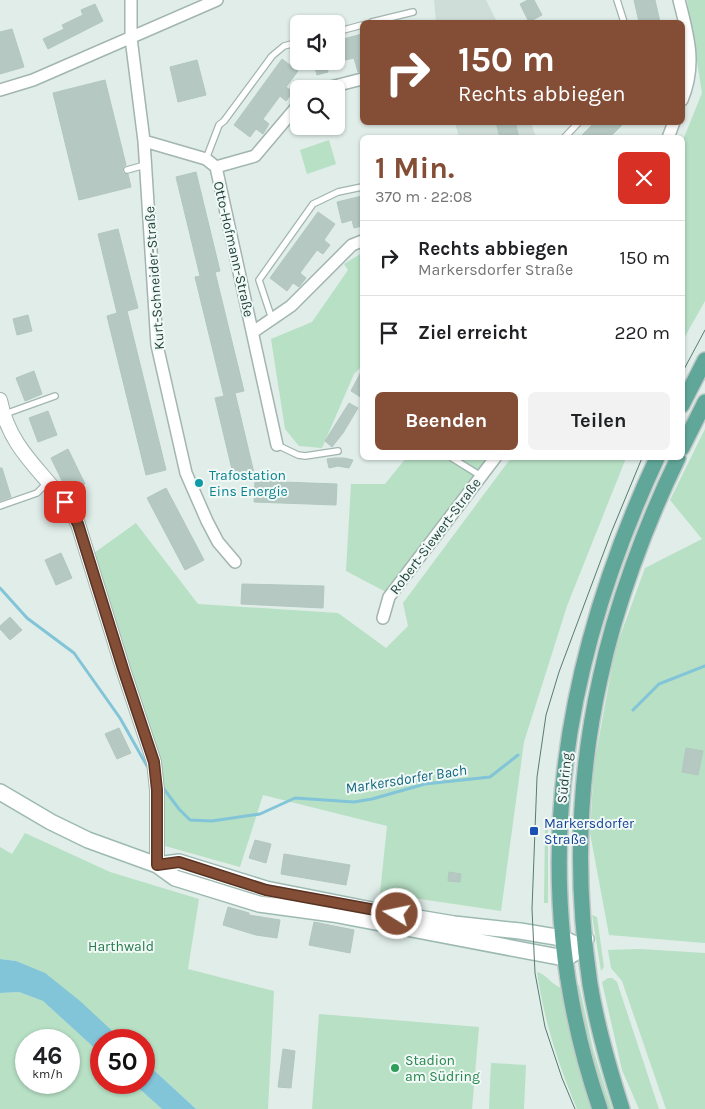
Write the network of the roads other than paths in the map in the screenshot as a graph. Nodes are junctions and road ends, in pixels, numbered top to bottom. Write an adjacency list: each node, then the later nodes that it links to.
1 (131, 0): 12 (street, Kurt-Schneider-Straße)
2 (217, 0): 12 (street)
3 (617, 0): 7 (lane)
4 (679, 0): 8 (street)
5 (413, 12): 6 (lane)
6 (380, 20)
7 (623, 20)
8 (683, 20)
9 (360, 26): 11 (lane)
10 (685, 27): 17 (street)
11 (345, 30)
12 (131, 38): 16 (street); 21 (street, Kurt-Schneider-Straße)
13 (290, 44): 22 (lane)
14 (360, 80): 15 (street)
15 (345, 83)
16 (0, 90)
17 (685, 93)
18 (290, 115): 24 (street, Otto-Hofmann-Straße)
19 (576, 125): 20 (lane)
20 (567, 135)
21 (144, 141): 22 (street, Otto-Hofmann-Straße); 23 (street, Kurt-Schneider-Straße)
22 (206, 159): 24 (street, Otto-Hofmann-Straße)
23 (145, 165): 25 (lane); 46 (street, Kurt-Schneider-Straße)
24 (216, 167): 29 (street, Otto-Hofmann-Straße)
25 (127, 170)
26 (360, 186): 28 (lane)
27 (360, 242): 28 (street, Otto-Hofmann-Straße)
28 (272, 319): 29 (street, Otto-Hofmann-Straße)
29 (253, 332): 37 (street, Otto-Hofmann-Straße)
30 (705, 360): 32 (main road)
31 (55, 396): 35 (lane)
32 (685, 399)
33 (0, 400): 35 (street)
34 (705, 402): 36 (main road)
35 (4, 414): 44 (street)
36 (685, 442)
37 (277, 445): 38 (lane)
38 (338, 451)
39 (455, 460): 43 (lane)
40 (493, 460): 43 (street, Robert-Siewert-Straße)
41 (656, 460): 50 (main road, Südring)
42 (677, 460): 51 (main road, Südring)
43 (480, 476): 47 (street, Robert-Siewert-Straße)
44 (48, 482): 45 (lane); 49 (street)
45 (0, 506)
46 (235, 562)
47 (383, 618)
48 (0, 792): 49 (main road)
49 (157, 865): 50 (main road); 52 (main road)
50 (562, 938): 51 (main road); 52 (main road, Südring)
51 (584, 949): 52 (main road); 54 (main road, Südring)
52 (564, 958): 53 (main road, Südring)
53 (600, 1109)
54 (622, 1109)

